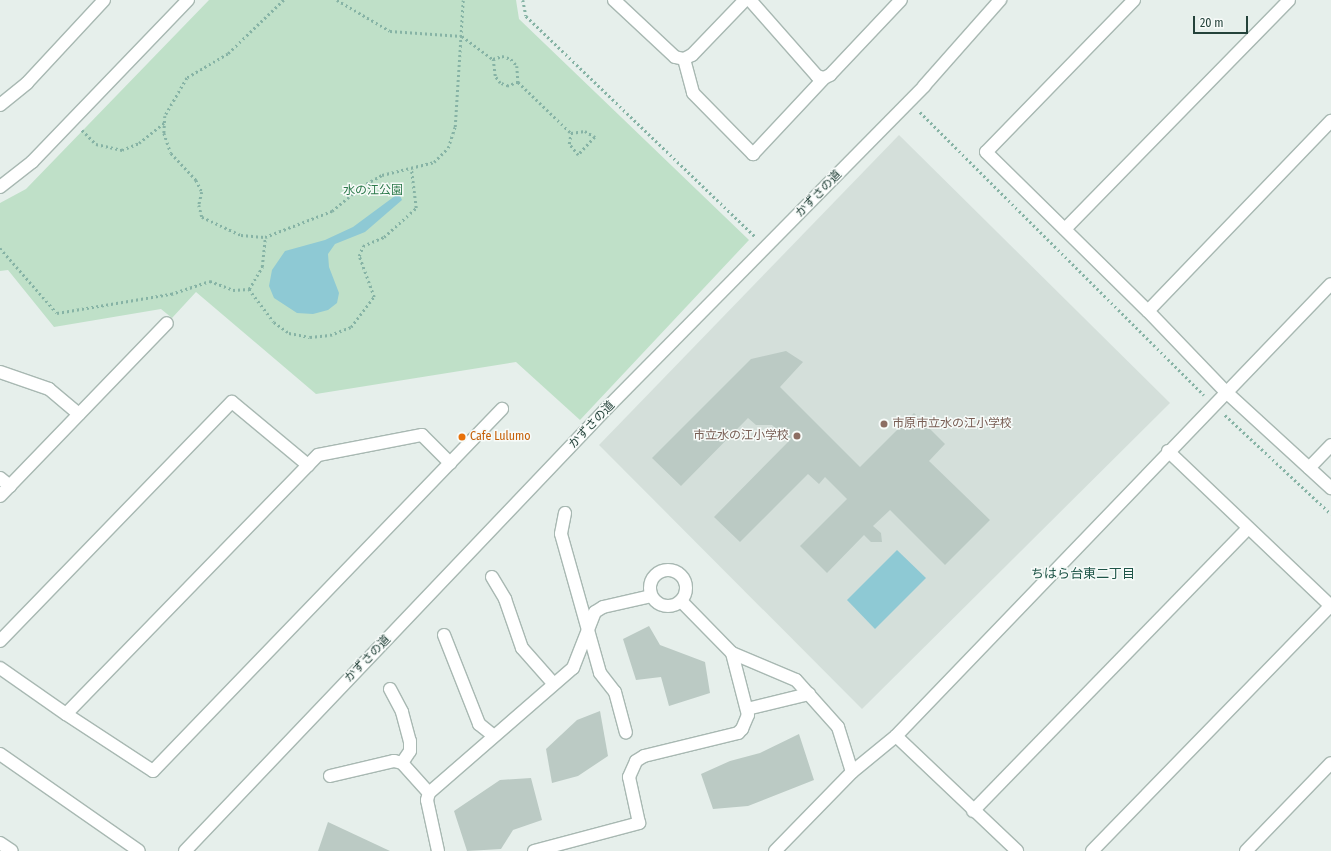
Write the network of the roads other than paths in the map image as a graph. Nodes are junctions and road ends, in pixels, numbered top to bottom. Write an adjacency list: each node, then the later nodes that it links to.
1 (104, 0): 12 (street)
2 (188, 0): 14 (street)
3 (614, 0): 10 (street)
4 (745, 0): 10 (street)
5 (750, 0): 11 (street)
6 (901, 0): 11 (street)
7 (1000, 0): 61 (street, かずさの道)
8 (1134, 0): 15 (street)
9 (1289, 0): 15 (street)
10 (684, 59): 11 (street)
11 (824, 78)
12 (0, 105)
13 (1331, 121): 17 (street)
14 (0, 188)
15 (1065, 229): 17 (street)
16 (1331, 284): 20 (street)
17 (1148, 311): 20 (street)
18 (167, 323): 22 (street)
19 (0, 372): 22 (street)
20 (1226, 391): 24 (street); 27 (street)
21 (502, 409): 25 (street)
22 (79, 414): 29 (street)
23 (1331, 445): 27 (street)
24 (1168, 451): 33 (street); 50 (street)
25 (450, 463): 26 (street); 47 (street)
26 (308, 465): 40 (street); 47 (street)
27 (1309, 468): 30 (street)
28 (0, 478): 29 (street)
29 (10, 486): 31 (street)
30 (1331, 488)
31 (0, 496)
32 (565, 513): 38 (street)
33 (1247, 529): 37 (street); 57 (street)
34 (492, 577): 43 (street)
35 (651, 596): 36 (street); 36 (street); 38 (street)
36 (681, 601): 41 (street)
37 (1331, 605): 66 (street)
38 (588, 624): 43 (street); 48 (street)
39 (444, 635): 49 (street)
40 (0, 641)
41 (732, 653): 45 (street); 46 (street)
42 (0, 668): 47 (street)
43 (553, 683): 49 (street)
44 (390, 689): 52 (street)
45 (809, 694): 46 (street); 54 (street)
46 (747, 709): 63 (street)
47 (66, 714)
48 (626, 732)
49 (494, 736): 56 (street)
50 (896, 736): 54 (street); 57 (street)
51 (0, 754): 60 (street)
52 (402, 763): 55 (street); 56 (street)
53 (1331, 763): 67 (street)
54 (852, 772): 64 (street)
55 (330, 776)
56 (429, 792): 62 (street)
57 (973, 811): 65 (street)
58 (0, 843): 59 (street)
59 (12, 851)
60 (139, 851)
61 (185, 851)
62 (438, 851)
63 (534, 851)
64 (775, 851)
65 (1017, 851)
66 (1092, 851)
67 (1246, 851)

